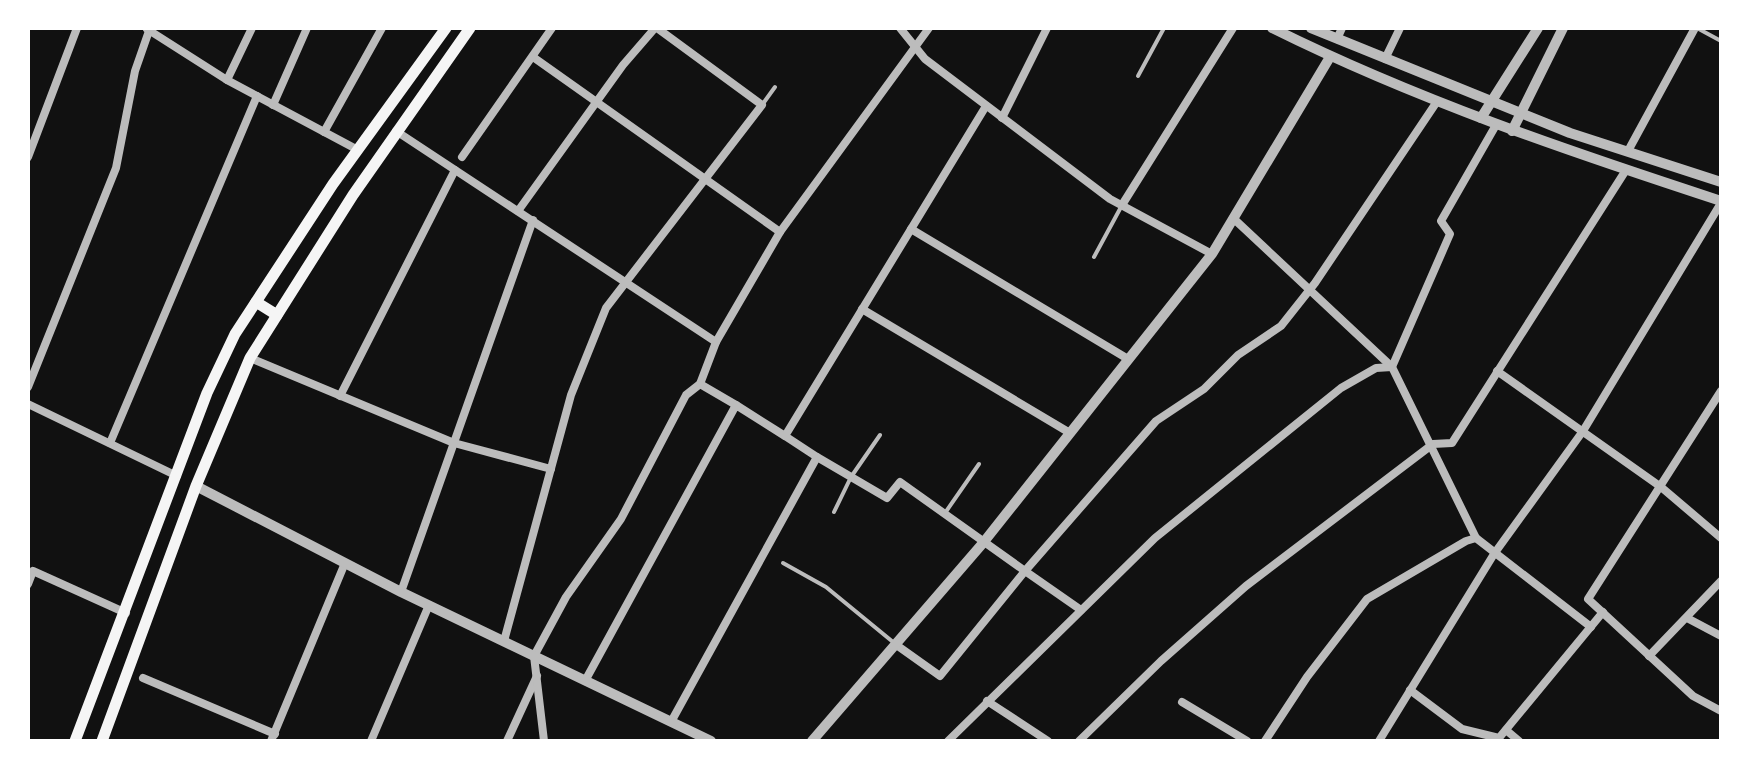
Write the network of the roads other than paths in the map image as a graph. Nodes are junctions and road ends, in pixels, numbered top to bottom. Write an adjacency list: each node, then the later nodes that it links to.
1 (77, 28): 47 (street)
2 (252, 28): 29 (street)
3 (307, 28): 35 (street)
4 (382, 28): 44 (street)
5 (446, 28): 45 (main road)
6 (470, 28): 42 (main road)
7 (552, 28): 25 (street)
8 (656, 28): 32 (street); 36 (street)
9 (900, 28): 24 (street)
10 (929, 28): 24 (street)
11 (1047, 28): 39 (street)
12 (1164, 28): 28 (lane)
13 (1233, 28): 54 (street)
14 (1272, 28): 26 (street)
15 (1311, 28): 22 (street)
16 (1342, 28): 22 (street)
17 (1400, 28): 27 (street)
18 (1538, 28): 33 (street)
19 (1563, 28): 38 (street)
20 (1696, 28): 23 (lane); 46 (street)
21 (148, 29): 29 (street); 73 (street)
22 (1337, 39): 27 (street)
23 (1721, 41)
24 (917, 46): 37 (street); 59 (street)
25 (533, 57): 32 (street); 48 (street)
26 (1330, 57): 34 (street); 56 (street)
27 (1385, 59): 33 (street)
28 (1138, 76)
29 (227, 80): 31 (street)
30 (775, 87): 36 (lane)
31 (257, 96): 35 (street); 82 (street)
32 (597, 100): 51 (street); 55 (street)
33 (1492, 100): 38 (street); 40 (street)
34 (1436, 103): 40 (street); 63 (street)
35 (273, 105): 44 (street)
36 (762, 105): 51 (street)
37 (986, 106): 39 (street); 58 (street)
38 (1521, 112): 43 (street); 46 (street)
39 (1002, 118): 54 (street)
40 (1481, 118): 41 (street)
41 (1496, 125): 43 (street); 70 (street)
42 (396, 131): 49 (street); 66 (main road)
43 (1512, 131): 50 (street)
44 (324, 132): 45 (street)
45 (358, 150): 64 (main road)
46 (1628, 151): 52 (street)
47 (28, 157)
48 (462, 157)
49 (455, 170): 55 (street); 75 (street)
50 (1626, 170): 53 (street); 71 (street)
51 (704, 177): 59 (street); 62 (street)
52 (1721, 182)
53 (1721, 202): 78 (street)
54 (1122, 205): 60 (street); 61 (lane)
55 (518, 211): 57 (street)
56 (1233, 218): 60 (street); 63 (street)
57 (533, 220): 62 (street); 83 (street)
58 (911, 229): 65 (street); 69 (street)
59 (780, 232): 67 (street)
60 (1212, 254): 69 (street)
61 (1094, 257)
62 (624, 281): 67 (street); 87 (street)
63 (1310, 289): 70 (street); 100 (street)
64 (256, 302): 66 (main road); 88 (main road)
65 (862, 309): 79 (street); 81 (street)
66 (277, 315): 68 (main road)
67 (716, 342): 72 (street)
68 (250, 358): 75 (street); 90 (main road)
69 (1128, 359): 79 (street)
70 (1392, 367): 84 (street); 105 (street)
71 (1497, 371): 78 (street); 84 (street)
72 (700, 384): 77 (street); 113 (street)
73 (28, 387)
74 (1721, 391): 91 (street)
75 (340, 396): 83 (street)
76 (28, 404): 82 (street)
77 (736, 405): 81 (street); 117 (street)
78 (1583, 431): 91 (street); 97 (street)
79 (1070, 433): 96 (street)
80 (880, 435): 89 (lane)
81 (785, 436): 85 (street)
82 (110, 443): 88 (street)
83 (454, 443): 87 (street); 103 (street)
84 (1433, 444): 94 (street); 134 (street)
85 (817, 457): 89 (street); 122 (street)
86 (979, 464): 93 (lane)
87 (551, 469): 111 (street)
88 (177, 476): 107 (main road)
89 (851, 477): 92 (lane); 93 (street)
90 (196, 486): 98 (street); 126 (main road)
91 (1661, 487): 95 (street); 106 (street)
92 (834, 512)
93 (944, 515): 96 (street)
94 (1476, 538): 97 (street); 136 (street)
95 (1721, 538)
96 (983, 543): 100 (street); 112 (street)
97 (1494, 554): 109 (street); 118 (street)
98 (345, 563): 103 (street); 124 (street)
99 (783, 563): 112 (lane)
100 (1025, 571): 105 (street); 112 (street)
101 (1721, 581): 108 (street)
102 (28, 584): 107 (street)
103 (401, 592): 104 (street)
104 (429, 605): 111 (street); 127 (street)
105 (1081, 610): 119 (street)
106 (1603, 612): 109 (street); 114 (street)
107 (126, 613): 125 (main road)
108 (1687, 618): 110 (street); 114 (street)
109 (1591, 627): 123 (street)
110 (1721, 636)
111 (504, 641): 113 (street)
112 (895, 644): 131 (street)
113 (534, 656): 115 (street); 117 (street)
114 (1649, 656): 121 (street)
115 (537, 676): 128 (street); 129 (street)
116 (143, 678): 124 (street)
117 (585, 681): 122 (street)
118 (1410, 690): 123 (street); 137 (street)
119 (987, 701): 132 (street); 133 (street)
120 (1182, 702): 135 (street)
121 (1721, 711)
122 (671, 722): 130 (street)
123 (1506, 730): 138 (street)
124 (273, 737)
125 (75, 741)
126 (102, 741)
127 (371, 741)
128 (507, 741)
129 (544, 741)
130 (711, 741)
131 (812, 741)
132 (948, 741)
133 (1048, 741)
134 (1079, 741)
135 (1247, 741)
136 (1265, 741)
137 (1379, 741)
138 (1519, 741)

